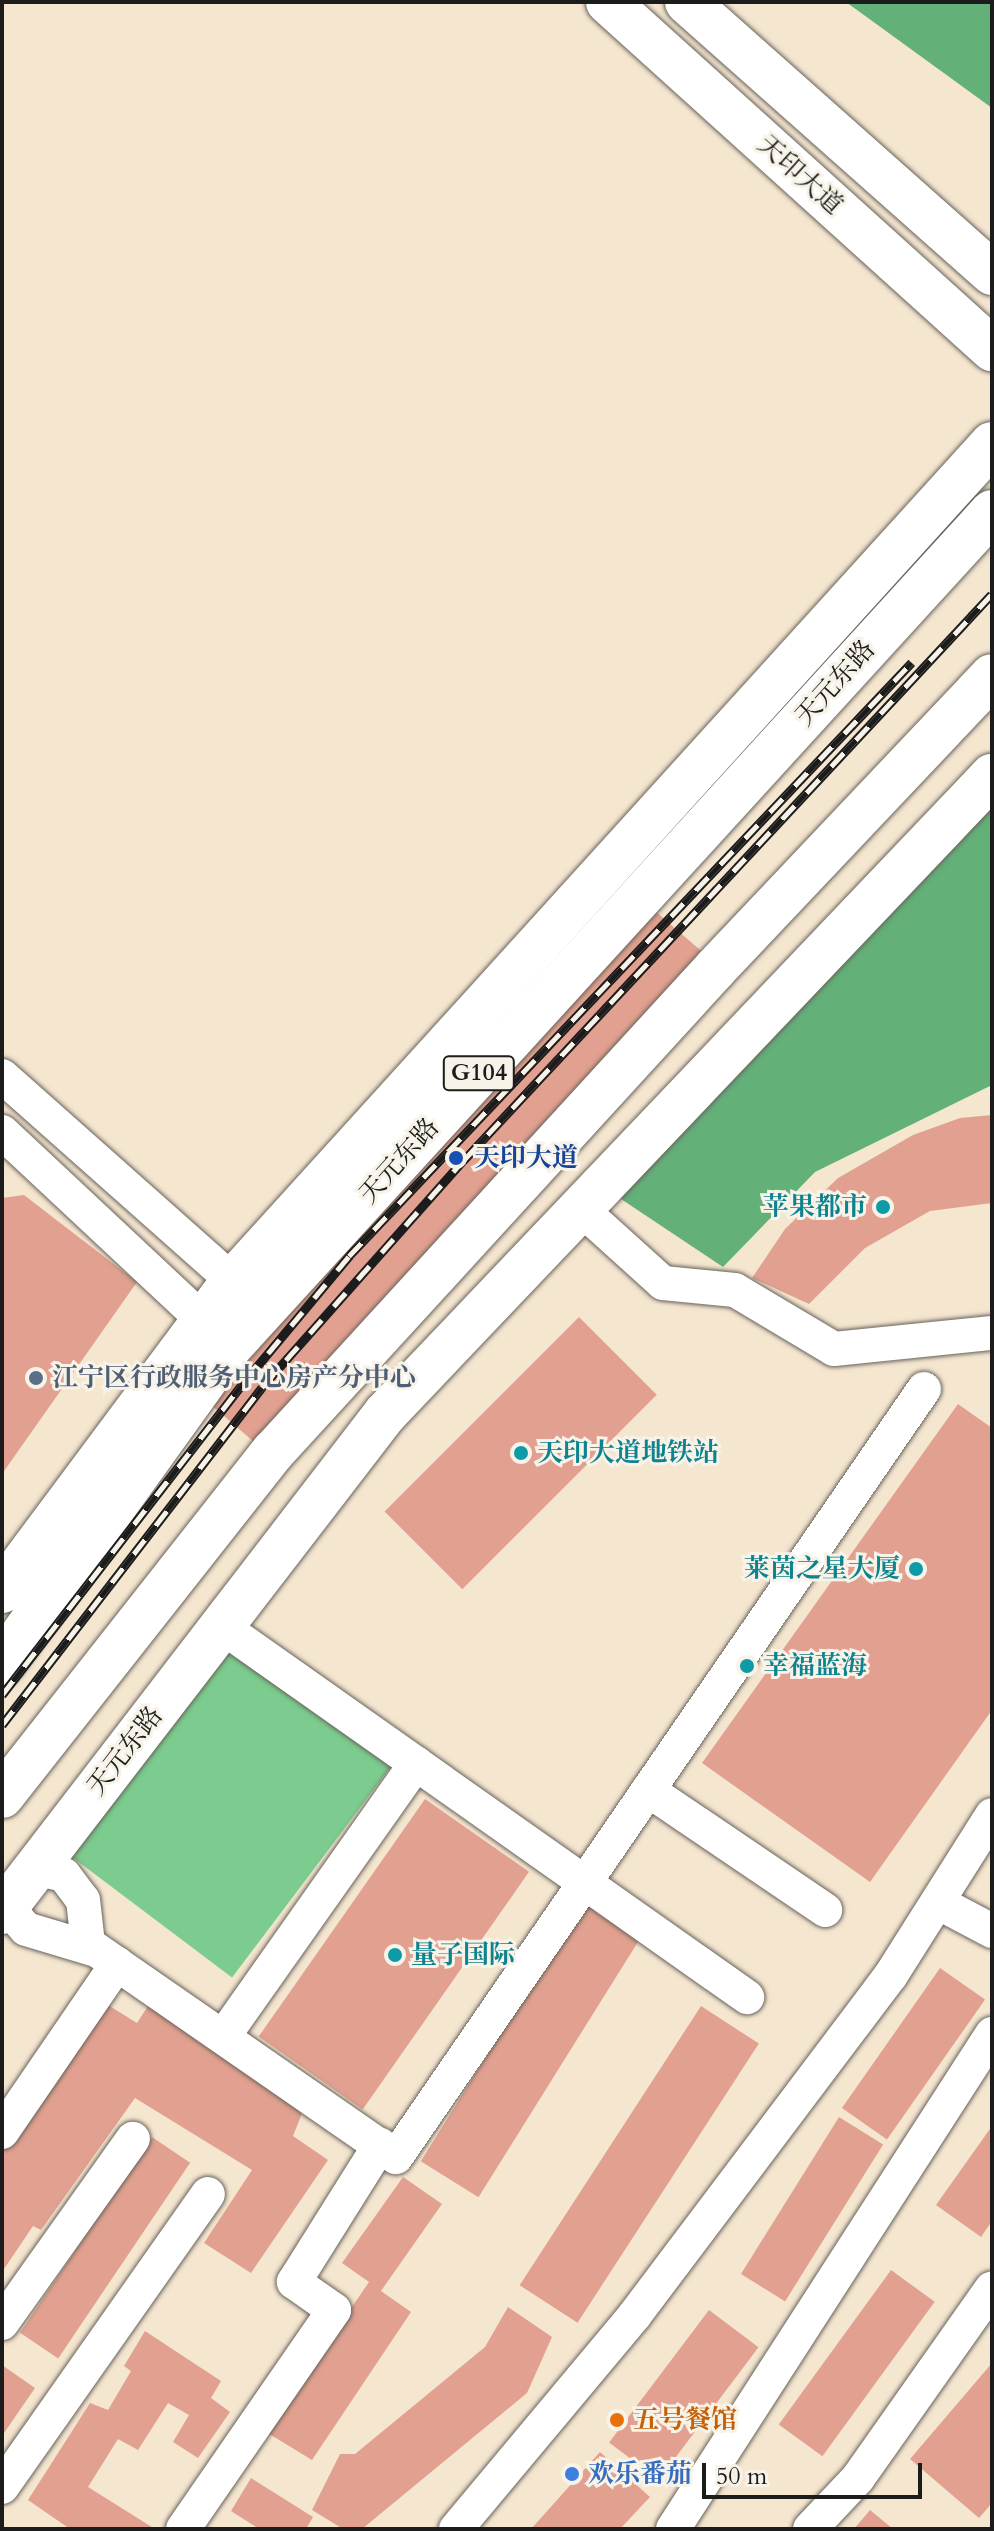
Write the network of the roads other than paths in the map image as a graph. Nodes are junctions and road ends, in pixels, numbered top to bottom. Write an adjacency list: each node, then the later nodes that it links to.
1 (608, 2): 4 (main road, 天印大道)
2 (687, 2): 3 (main road, 天印大道)
3 (992, 273)
4 (992, 349)
5 (992, 444): 12 (main road, 天元东路)
6 (992, 512): 18 (main road, 天元东路 / G104)
7 (992, 676): 21 (main road)
8 (992, 776): 11 (main road, 天元东路)
9 (2, 1076): 12 (street)
10 (2, 1132): 13 (street)
11 (581, 1209): 14 (street); 17 (main road, 天元东路)
12 (233, 1281): 13 (main road, 天元东路)
13 (203, 1320): 16 (main road, 天元东路)
14 (992, 1333)
15 (924, 1389): 20 (street)
16 (2, 1591)
17 (221, 1626): 19 (street); 23 (main road, 天元东路)
18 (2, 1663)
19 (416, 1763): 24 (street); 32 (street)
20 (648, 1790): 24 (street); 27 (street)
21 (2, 1796)
22 (992, 1815): 25 (street)
23 (34, 1868): 26 (main road, 天元东路); 29 (street)
24 (585, 1883): 30 (street); 35 (street)
25 (939, 1903): 28 (street); 41 (street)
26 (4, 1909): 29 (street)
27 (825, 1910)
28 (992, 1931)
29 (107, 1957): 32 (street); 33 (street)
30 (747, 1997)
31 (992, 2034): 42 (street)
32 (223, 2037): 35 (street)
33 (2, 2132)
34 (133, 2139): 38 (street)
35 (380, 2145): 40 (street)
36 (208, 2194): 39 (street)
37 (991, 2286): 43 (street)
38 (2, 2323)
39 (2, 2487)
40 (183, 2529)
41 (456, 2529)
42 (673, 2529)
43 (810, 2529)

